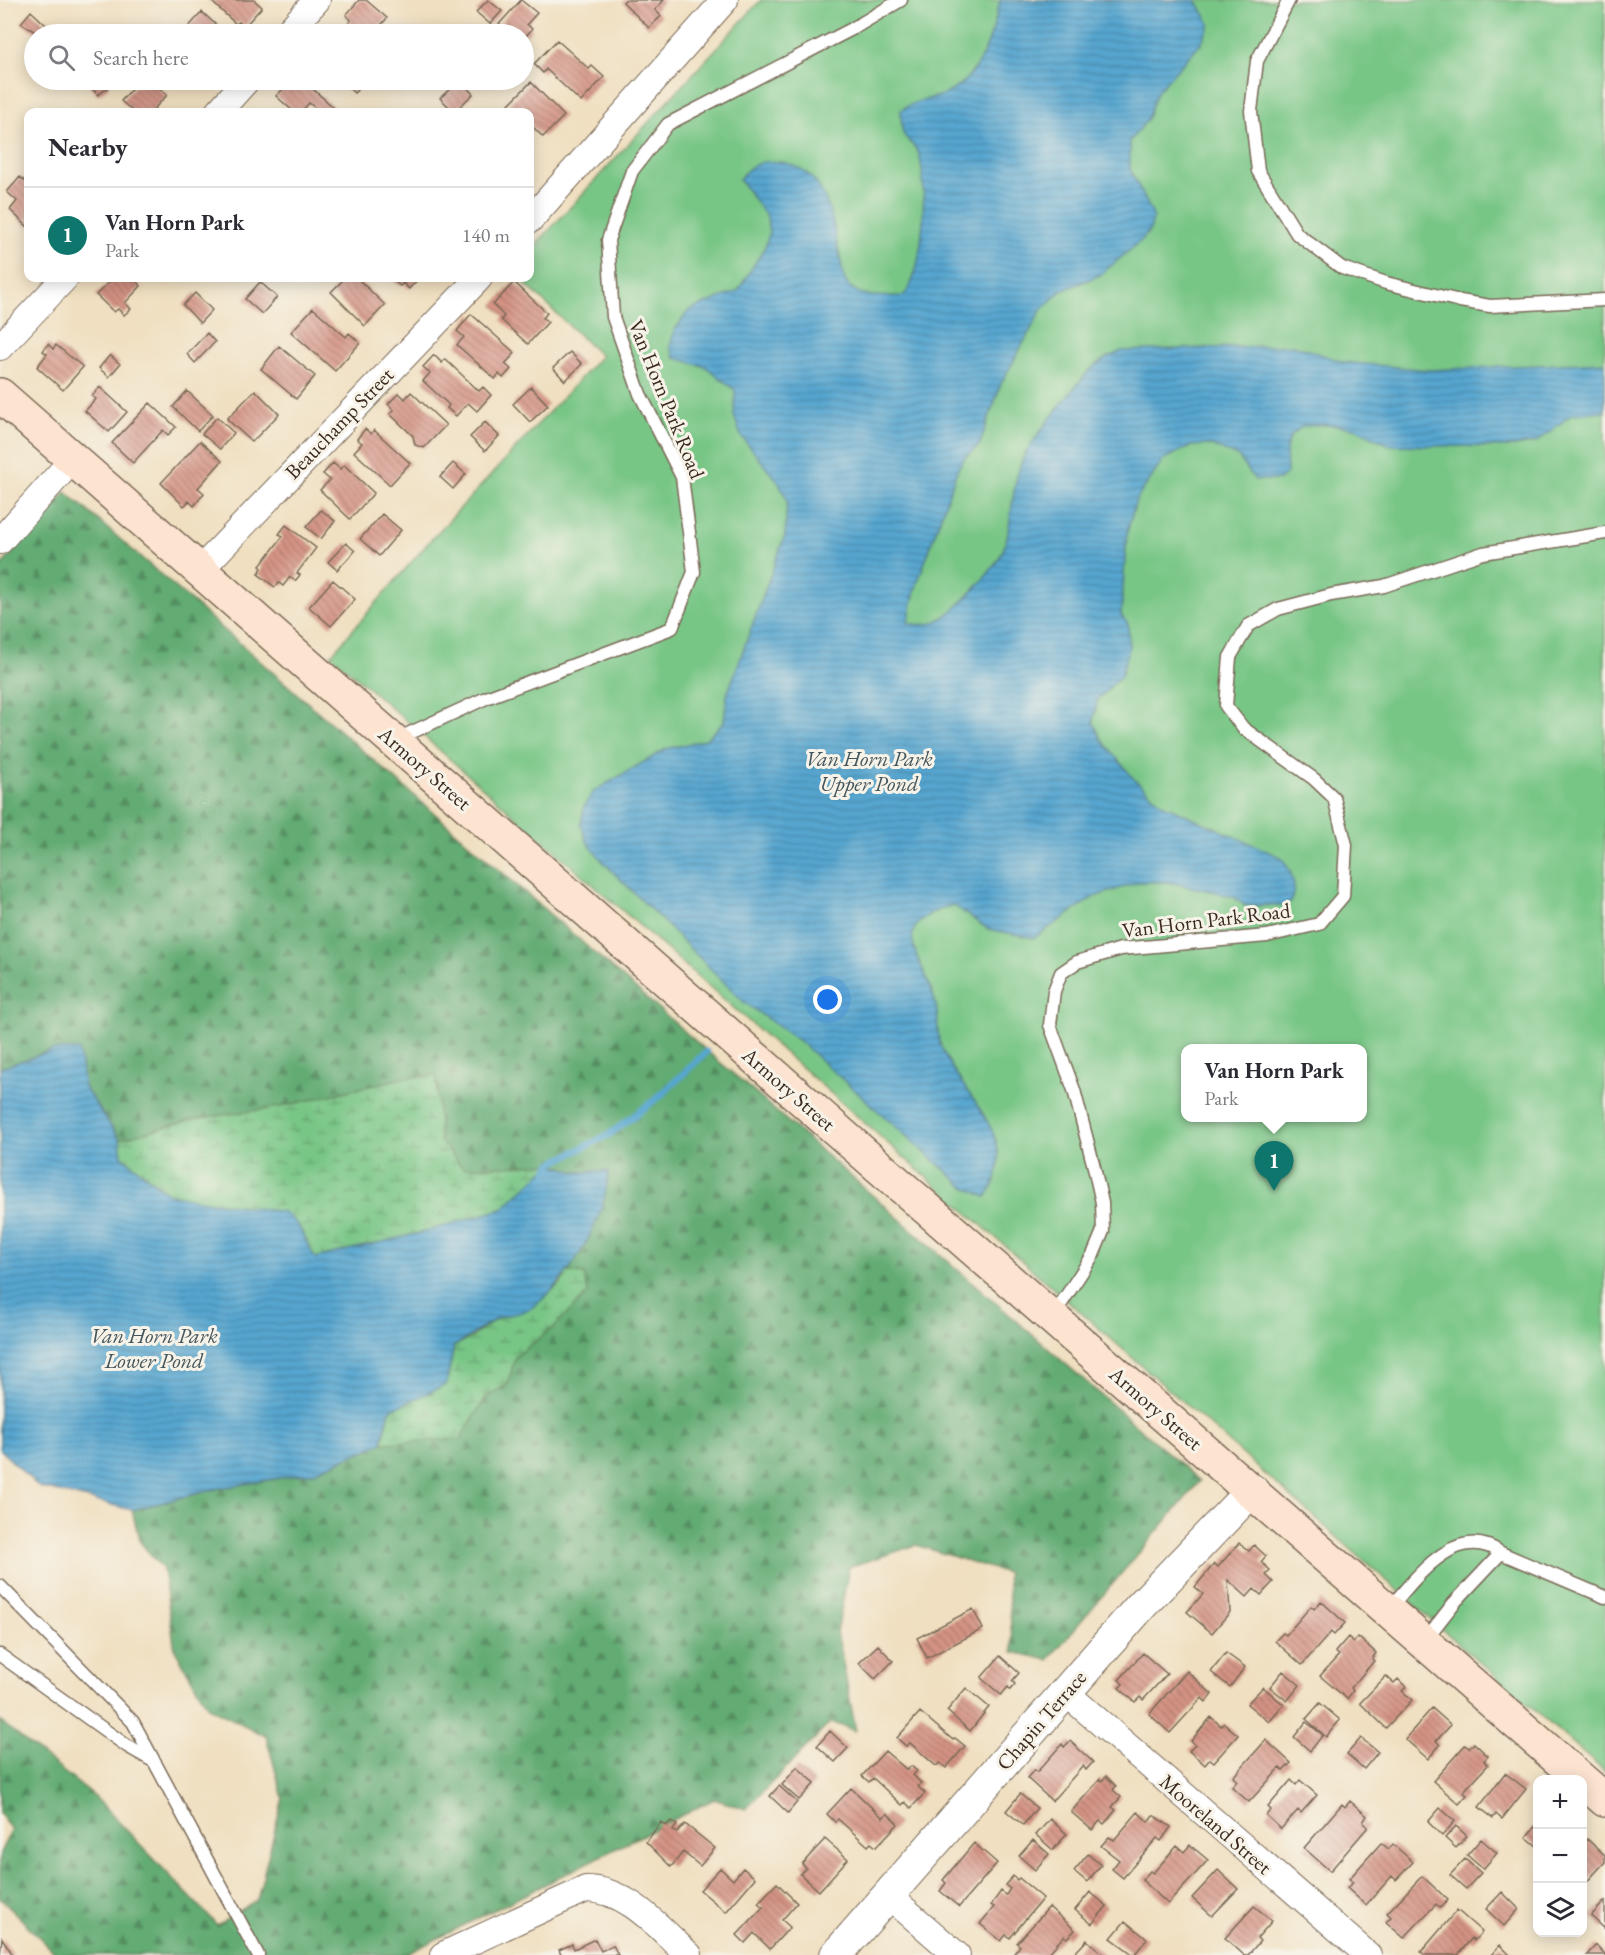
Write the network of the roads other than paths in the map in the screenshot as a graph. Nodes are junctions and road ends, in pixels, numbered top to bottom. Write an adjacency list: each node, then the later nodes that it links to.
1 (317, 0): 5 (street)
2 (725, 0): 8 (street)
3 (901, 0): 18 (lane, Van Horn Park Road)
4 (1289, 0): 11 (lane)
5 (295, 24)
6 (238, 90): 7 (street)
7 (222, 108)
8 (534, 215)
9 (61, 282): 12 (street)
10 (475, 282): 17 (street, Beauchamp Street)
11 (1605, 300)
12 (0, 347)
13 (0, 395): 14 (main road, Armory Street)
14 (73, 459): 16 (street); 17 (main road, Armory Street)
15 (1605, 533): 19 (lane, Van Horn Park Road)
16 (0, 541)
17 (200, 570): 18 (main road, Armory Street)
18 (393, 740): 19 (main road, Armory Street)
19 (1051, 1318): 20 (main road, Armory Street)
20 (1252, 1490): 24 (main road, Armory Street); 27 (street, Chapin Terrace)
21 (1501, 1553): 23 (lane); 24 (lane); 25 (lane)
22 (0, 1586): 28 (lane)
23 (1605, 1596)
24 (1389, 1609): 25 (main road, Armory Street)
25 (1425, 1641): 29 (main road, Armory Street)
26 (0, 1655): 28 (lane)
27 (1065, 1692): 32 (street, Chapin Terrace); 38 (street, Mooreland Street)
28 (155, 1762): 33 (lane)
29 (1576, 1775)
30 (1587, 1784): 31 (main road, Armory Street)
31 (1605, 1800)
32 (888, 1895): 36 (street, Chapin Terrace); 37 (street)
33 (258, 1955)
34 (443, 1955): 35 (street)
35 (689, 1955)
36 (836, 1955)
37 (957, 1955)
38 (1368, 1955)

